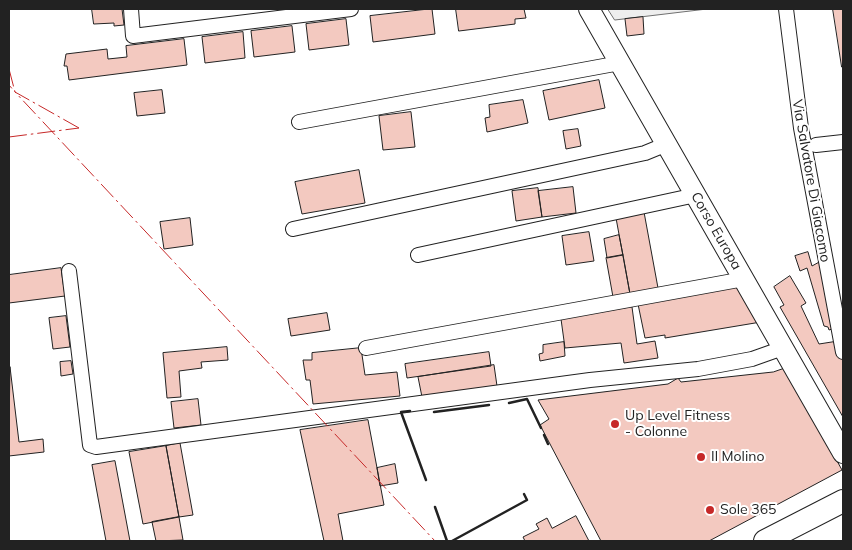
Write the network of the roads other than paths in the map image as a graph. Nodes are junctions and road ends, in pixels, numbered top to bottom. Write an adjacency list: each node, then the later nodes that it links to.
1 (131, 9): 2 (street)
2 (352, 9)
3 (589, 9): 5 (main road, Corso Europa)
4 (786, 9): 17 (street, Via Salvatore Di Giacomo)
5 (620, 63): 6 (street); 8 (main road, Corso Europa)
6 (299, 122)
7 (843, 142): 9 (street)
8 (666, 144): 10 (main road, Corso Europa); 11 (street)
9 (816, 145)
10 (696, 195): 12 (street); 14 (main road, Corso Europa)
11 (293, 229)
12 (418, 255)
13 (69, 271): 16 (street)
14 (744, 279): 15 (street); 16 (main road, Corso Europa)
15 (366, 348)
16 (784, 348): 18 (main road, Corso Europa)
17 (843, 352)
18 (843, 452)
19 (843, 501): 20 (main road)
20 (765, 541)

